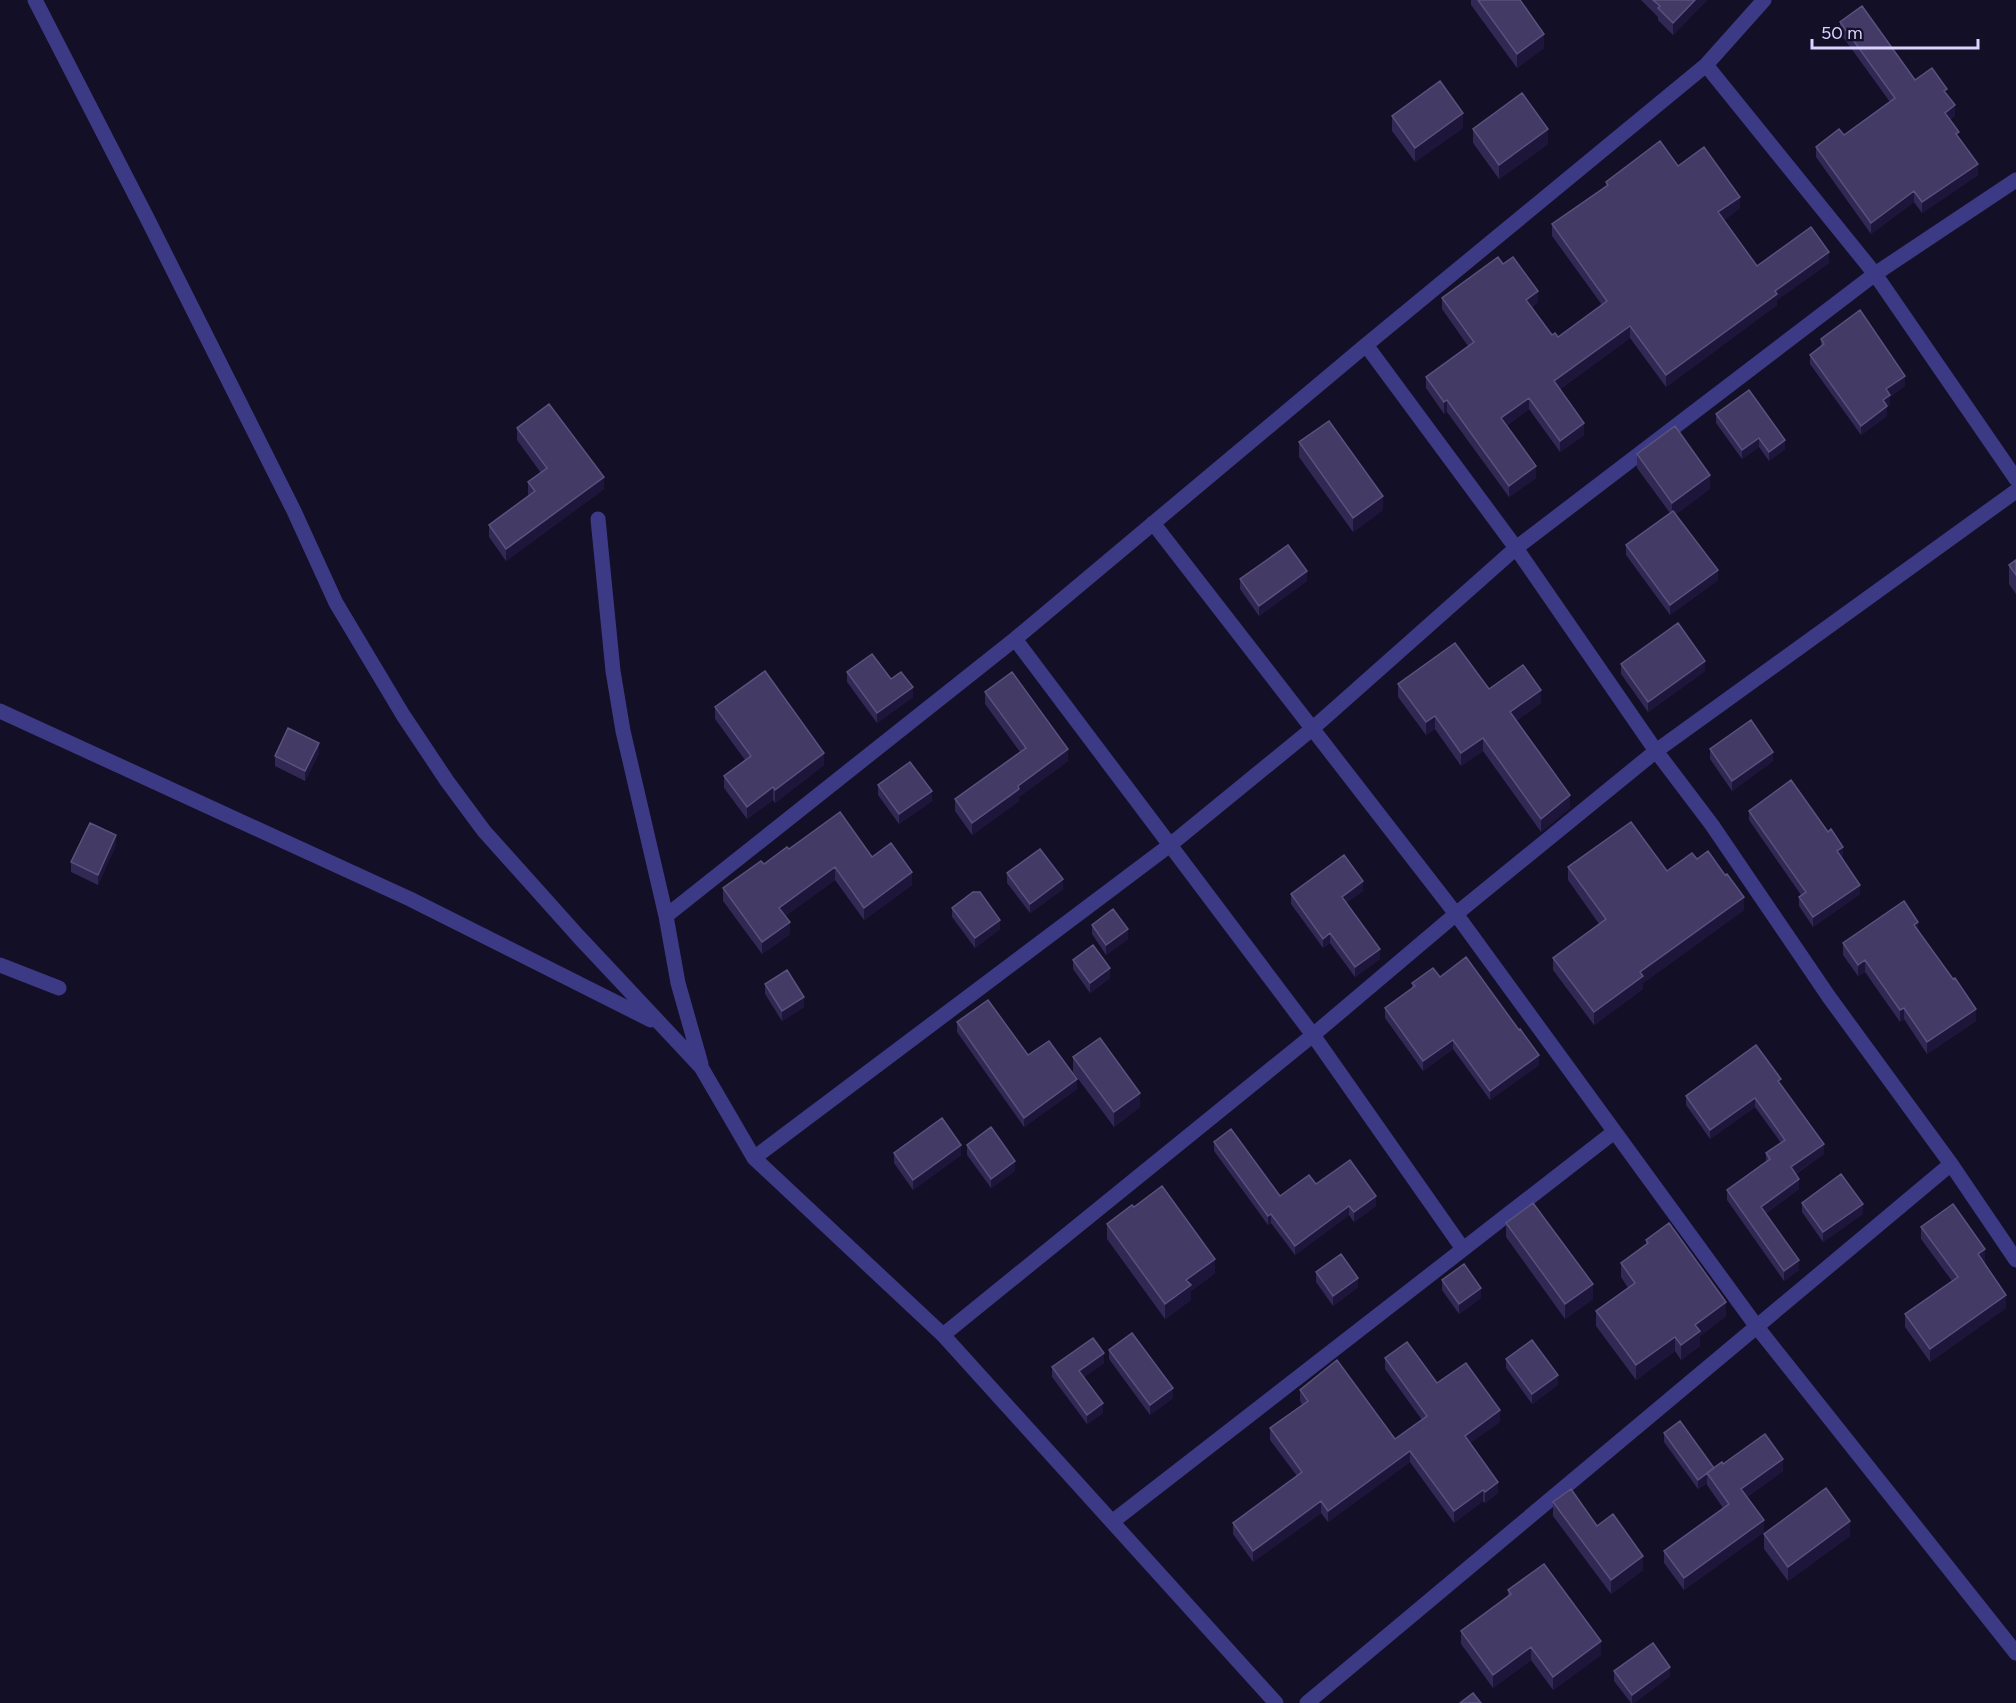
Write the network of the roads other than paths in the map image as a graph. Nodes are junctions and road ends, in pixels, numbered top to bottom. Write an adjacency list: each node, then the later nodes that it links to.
1 (35, 0): 21 (street)
2 (1764, 0): 3 (street)
3 (1706, 65): 5 (street); 6 (street)
4 (2016, 180): 5 (street)
5 (1875, 274): 7 (street); 11 (street)
6 (1366, 345): 10 (street); 11 (street)
7 (2016, 479)
8 (2016, 491): 15 (street)
9 (598, 519): 18 (street)
10 (1153, 524): 12 (street); 14 (street)
11 (1516, 548): 14 (street); 15 (street)
12 (1015, 639): 16 (street); 18 (street)
13 (0, 711): 21 (street)
14 (1312, 729): 16 (street); 17 (street)
15 (1656, 751): 17 (street); 26 (street)
16 (1170, 845): 22 (street); 25 (street)
17 (1456, 914): 22 (street); 24 (street)
18 (666, 916): 23 (street)
19 (0, 965): 20 (street)
20 (59, 988)
21 (662, 1026): 23 (street)
22 (1313, 1035): 27 (street); 30 (street)
23 (701, 1067): 25 (street)
24 (1614, 1132): 27 (street); 29 (street)
25 (754, 1158): 30 (street)
26 (1951, 1164): 28 (street); 29 (street)
27 (1463, 1249): 31 (street)
28 (2016, 1260)
29 (1757, 1327): 32 (street); 34 (street)
30 (943, 1335): 31 (street)
31 (1112, 1522): 33 (street)
32 (2016, 1653)
33 (1276, 1703)
34 (1307, 1703)

